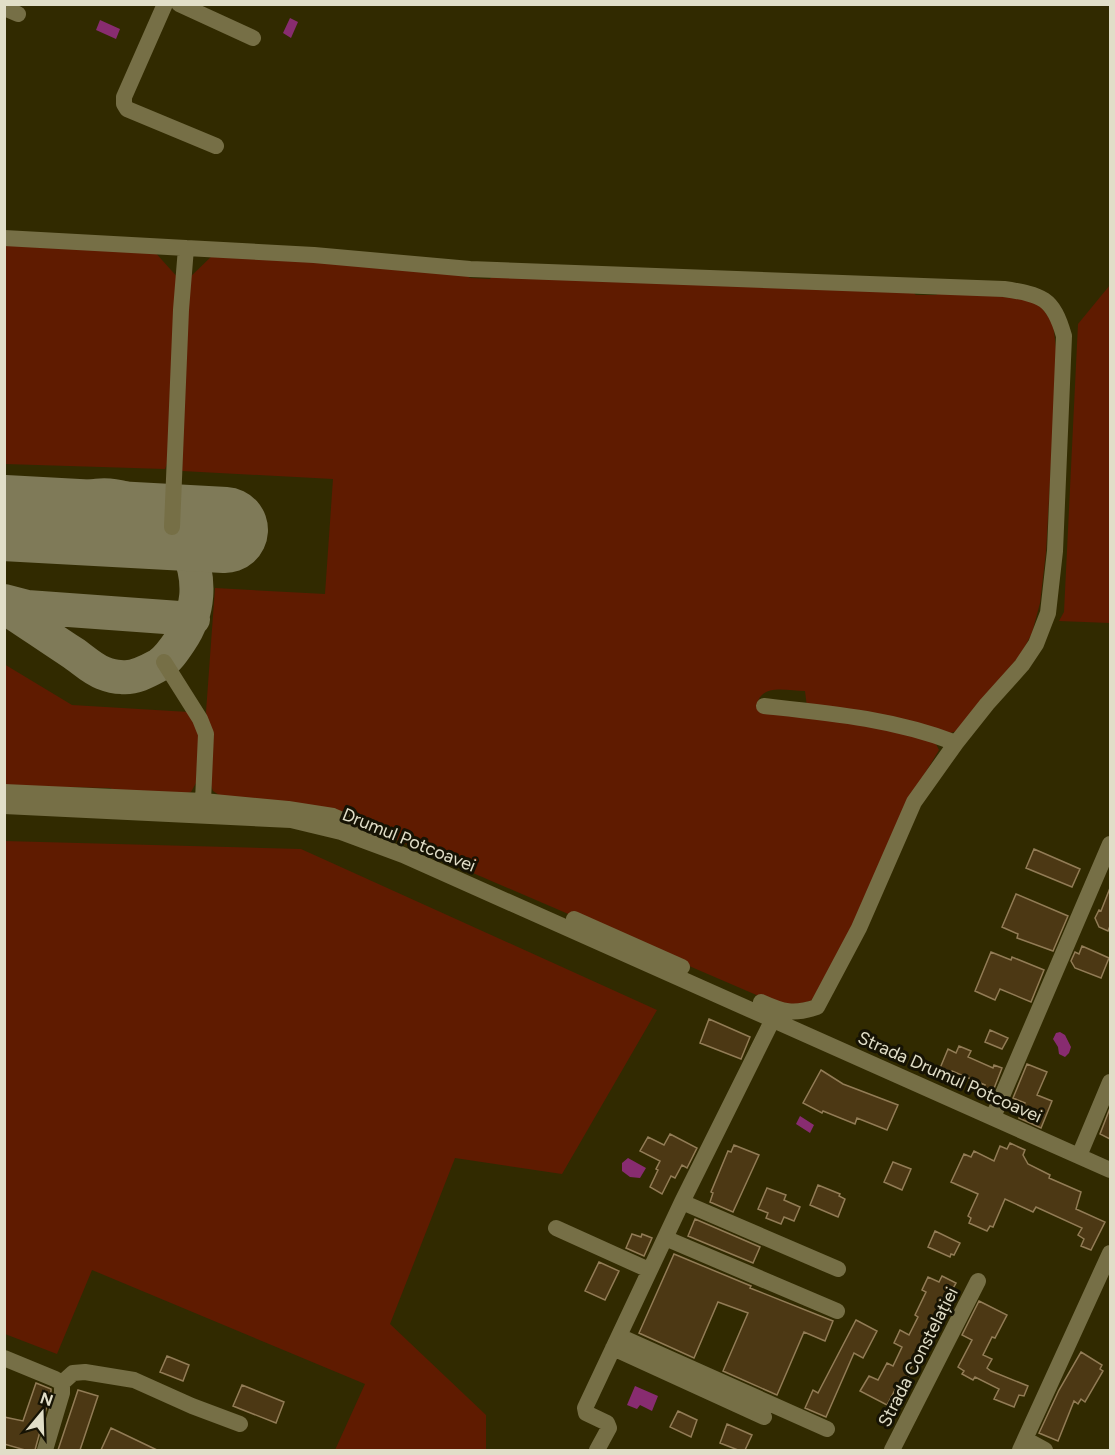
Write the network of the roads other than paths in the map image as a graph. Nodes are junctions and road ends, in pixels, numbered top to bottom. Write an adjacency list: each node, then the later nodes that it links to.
1 (165, 4): 4 (street)
2 (179, 4): 3 (street)
3 (253, 38)
4 (216, 146)
5 (4, 238): 6 (street)
6 (186, 248): 7 (street); 10 (street)
7 (172, 527)
8 (164, 662): 12 (street)
9 (764, 706): 10 (street)
10 (956, 743): 15 (street)
11 (4, 792): 12 (street)
12 (203, 801): 15 (street)
13 (4, 806): 16 (street, Drumul Potcoavei)
14 (1110, 844): 19 (street)
15 (817, 1007): 17 (street)
16 (773, 1019): 17 (street, Strada Drumul Potcoavei); 22 (street)
17 (804, 1033): 19 (street, Strada Drumul Potcoavei)
18 (1110, 1082): 20 (street)
19 (993, 1117): 20 (street, Strada Drumul Potcoavei)
20 (1079, 1156): 21 (street, Strada Drumul Potcoavei)
21 (1110, 1170)
22 (682, 1202): 24 (street); 26 (street)
23 (556, 1228): 27 (street)
24 (665, 1238): 27 (street); 29 (street)
25 (1110, 1253): 36 (street)
26 (838, 1269)
27 (649, 1270): 30 (street)
28 (978, 1281): 39 (street, Strada Constelației)
29 (837, 1311)
30 (616, 1342): 33 (street); 35 (street); 38 (street)
31 (4, 1358): 32 (street)
32 (62, 1383): 34 (street); 37 (street)
33 (764, 1417)
34 (240, 1424)
35 (827, 1430)
36 (1023, 1445): 40 (street)
37 (45, 1450)
38 (597, 1450)
39 (892, 1450)
40 (1045, 1450)

